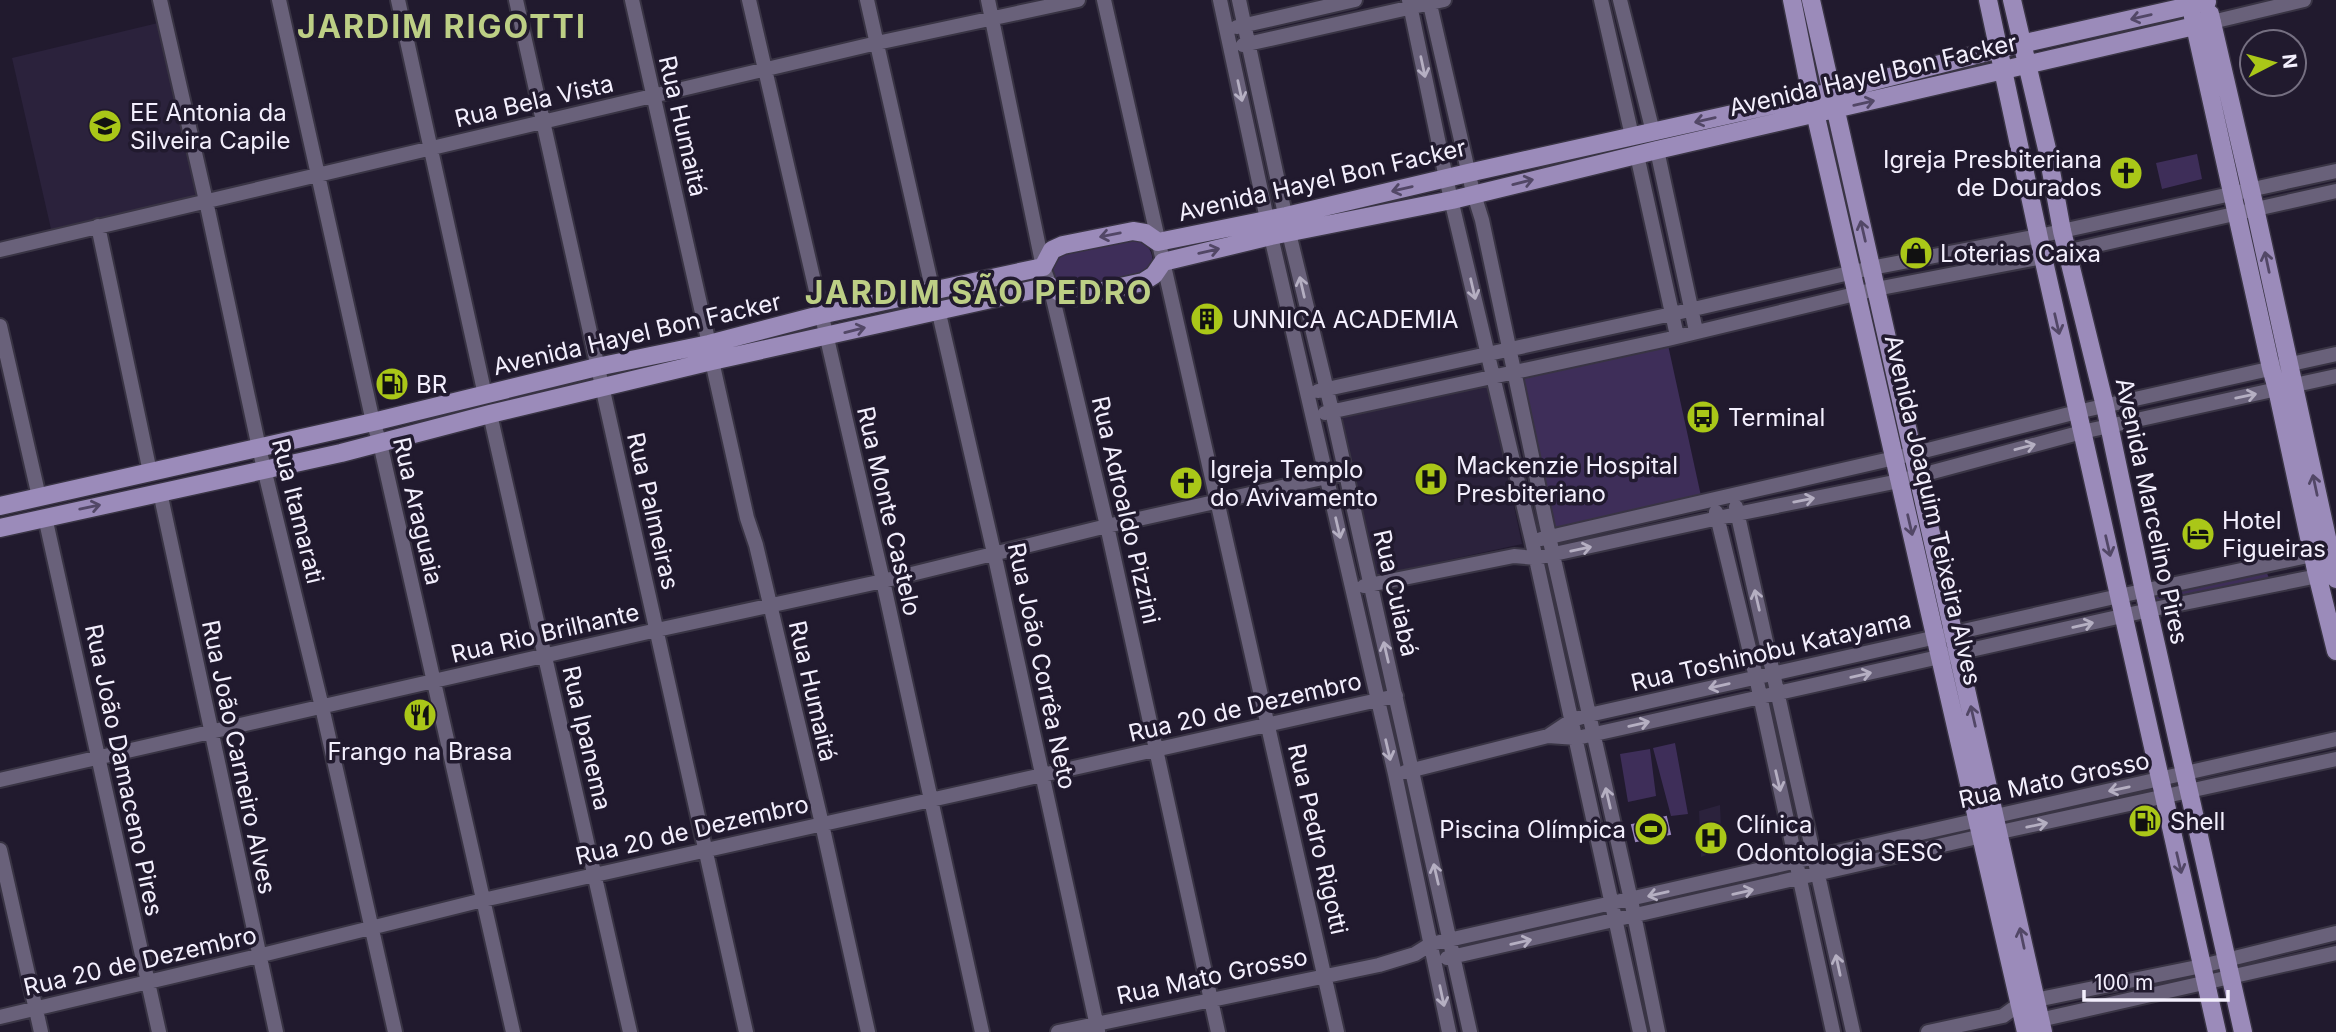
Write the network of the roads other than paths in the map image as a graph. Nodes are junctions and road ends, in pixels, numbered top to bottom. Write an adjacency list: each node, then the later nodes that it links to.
1 (160, 0): 56 (street, Rua Itamarati)
2 (279, 0): 49 (street, Rua Araguaia)
3 (398, 0): 44 (street)
4 (516, 0): 41 (street, Rua Palmeiras)
5 (632, 0): 38 (street, Rua Humaitá)
6 (749, 0): 35 (street, Rua Monte Castelo)
7 (867, 0): 28 (street)
8 (988, 0): 24 (street, Rua Adroaldo Pizzini)
9 (1078, 0): 24 (street, Rua Bela Vista)
10 (1104, 0): 65 (street, Rua Pedro Rigotti)
11 (1220, 0): 27 (street, Rua Cuiabá)
12 (1239, 0): 26 (street, Rua Cuiabá)
13 (1355, 0): 26 (street)
14 (1601, 0): 43 (street)
15 (1620, 0): 42 (street)
16 (1791, 0): 37 (main road, Avenida Joaquim Teixeira Alves)
17 (1811, 0): 36 (main road, Avenida Joaquim Teixeira Alves)
18 (1988, 0): 32 (main road, Avenida Marcelino Pires)
19 (2012, 0): 30 (main road, Avenida Marcelino Pires)
20 (2304, 0): 25 (street)
21 (1434, 1): 23 (street); 48 (street)
22 (2202, 2): 25 (main road); 30 (main road, Avenida Hayel Bon Facker, one-way to 30)
23 (1410, 4): 29 (street); 50 (street, one-way to 50)
24 (992, 18): 28 (street, Rua Bela Vista); 70 (street, Rua Adroaldo Pizzini)
25 (2203, 24): 33 (main road, Avenida Hayel Bon Facker); 51 (main road); 53 (main road)
26 (1245, 25): 27 (street); 29 (street, Rua Cuiabá)
27 (1227, 30): 31 (street, Rua Cuiabá)
28 (877, 43): 35 (street, Rua Bela Vista); 75 (street)
29 (1250, 43): 31 (street); 61 (street, Rua Cuiabá)
30 (2022, 45): 32 (main road, Avenida Hayel Bon Facker); 33 (main road, Avenida Marcelino Pires)
31 (1231, 48): 61 (street, Rua Cuiabá, one-way to 61)
32 (1999, 49): 34 (main road, Avenida Marcelino Pires); 36 (main road, Avenida Hayel Bon Facker)
33 (2027, 64): 34 (main road, Avenida Hayel Bon Facker); 62 (main road, Avenida Marcelino Pires)
34 (2004, 70): 39 (main road, Avenida Hayel Bon Facker, one-way to 34); 63 (main road, Avenida Marcelino Pires)
35 (764, 71): 38 (street, Rua Bela Vista); 80 (street, Rua Monte Castelo)
36 (1831, 92): 37 (main road, Avenida Hayel Bon Facker); 39 (main road, Avenida Joaquim Teixeira Alves)
37 (1811, 95): 40 (main road, Avenida Joaquim Teixeira Alves); 42 (main road, Avenida Hayel Bon Facker, one-way to 42)
38 (653, 97): 41 (street, Rua Bela Vista); 88 (street, Rua Humaitá)
39 (1836, 110): 40 (main road, Avenida Hayel Bon Facker); 71 (main road, Avenida Joaquim Teixeira Alves, one-way to 39)
40 (1816, 113): 45 (main road, Avenida Hayel Bon Facker); 72 (main road, Avenida Joaquim Teixeira Alves)
41 (543, 123): 44 (street, Rua Bela Vista); 92 (street, Rua Palmeiras)
42 (1653, 132): 43 (main road, Avenida Hayel Bon Facker)
43 (1632, 136): 48 (main road, Avenida Hayel Bon Facker)
44 (431, 147): 49 (street, Rua Bela Vista); 100 (street)
45 (1657, 150): 46 (main road, Avenida Hayel Bon Facker); 78 (street)
46 (1637, 155): 54 (main road, Avenida Hayel Bon Facker, one-way to 46); 79 (street)
47 (2336, 171): 51 (street)
48 (1468, 173): 50 (main road, Avenida Hayel Bon Facker); 54 (street)
49 (318, 175): 56 (street, Rua Bela Vista); 106 (street, Rua Araguaia)
50 (1446, 178): 55 (street); 61 (main road, Avenida Hayel Bon Facker, one-way to 61)
51 (2250, 189): 53 (street); 57 (main road)
52 (2336, 191): 57 (street)
53 (2232, 194): 58 (main road); 59 (street)
54 (1474, 195): 55 (main road, Avenida Hayel Bon Facker); 87 (street)
55 (1451, 200): 61 (main road, Avenida Hayel Bon Facker); 89 (street, one-way to 89)
56 (206, 201): 60 (street, Rua Bela Vista); 110 (street, Rua Itamarati)
57 (2255, 208): 58 (street); 91 (main road, one-way to 57)
58 (2237, 213): 64 (street); 91 (main road)
59 (2117, 219): 62 (street); 64 (street)
60 (98, 226): 66 (street, Rua Bela Vista); 113 (street)
61 (1278, 226): 65 (main road, Avenida Hayel Bon Facker); 69 (main road, Avenida Hayel Bon Facker, one-way to 61); 85 (street, Rua Cuiabá, one-way to 61); 86 (street, Rua Cuiabá)
62 (2062, 231): 63 (street); 67 (main road, Avenida Marcelino Pires)
63 (2039, 236): 68 (main road, Avenida Marcelino Pires); 71 (street)
64 (2122, 239): 67 (street)
65 (1158, 242): 69 (street, Rua Pedro Rigotti); 70 (main road, Avenida Hayel Bon Facker, one-way to 70)
66 (0, 250)
67 (2068, 251): 68 (street); 101 (main road, Avenida Marcelino Pires)
68 (2043, 257): 74 (street); 103 (main road, Avenida Marcelino Pires, one-way to 103)
69 (1163, 262): 73 (main road, Avenida Hayel Bon Facker); 122 (street, Rua Pedro Rigotti)
70 (1043, 267): 73 (street, Rua Adroaldo Pizzini); 75 (main road, Avenida Hayel Bon Facker)
71 (1871, 268): 72 (street); 74 (main road, Avenida Joaquim Teixeira Alves)
72 (1853, 272): 76 (main road, Avenida Joaquim Teixeira Alves); 78 (street)
73 (1050, 286): 77 (main road, Avenida Hayel Bon Facker); 127 (street, Rua Adroaldo Pizzini)
74 (1876, 289): 76 (street); 111 (main road, Avenida Joaquim Teixeira Alves)
75 (933, 292): 80 (main road, Avenida Hayel Bon Facker)
76 (1858, 293): 82 (street); 111 (main road, Avenida Joaquim Teixeira Alves)
77 (938, 309): 84 (main road, Avenida Hayel Bon Facker, one-way to 77); 132 (street, Rua João Corrêa Neto)
78 (1691, 310): 79 (street); 82 (street)
79 (1672, 314): 83 (street); 87 (street)
80 (820, 315): 84 (street, Rua Monte Castelo); 88 (main road, Avenida Hayel Bon Facker)
81 (0, 326): 120 (street)
82 (1696, 331): 83 (street)
83 (1677, 336): 93 (street)
84 (825, 337): 88 (main road, Avenida Hayel Bon Facker); 137 (street, Rua Monte Castelo)
85 (1315, 344): 86 (street); 98 (street, Rua Cuiabá)
86 (1297, 348): 99 (street, Rua Cuiabá)
87 (1510, 349): 89 (street); 93 (street)
88 (710, 352): 92 (main road, Avenida Hayel Bon Facker); 96 (main road, Avenida Hayel Bon Facker); 142 (street, Rua Humaitá)
89 (1488, 354): 94 (street); 98 (street)
90 (2336, 354): 91 (street)
91 (2279, 366): 97 (main road); 101 (street)
92 (597, 367): 96 (street, Rua Palmeiras); 100 (main road, Avenida Hayel Bon Facker)
93 (1515, 372): 94 (street); 129 (street)
94 (1494, 376): 102 (street); 130 (street)
95 (2336, 376): 97 (street)
96 (601, 387): 104 (main road, Avenida Hayel Bon Facker); 145 (street, Rua Palmeiras)
97 (2285, 387): 107 (street, one-way to 97); 131 (main road)
98 (1326, 389): 99 (street); 102 (street, Rua Cuiabá)
99 (1307, 393): 105 (street, Rua Cuiabá)
100 (485, 395): 106 (main road, Avenida Hayel Bon Facker)
101 (2105, 406): 103 (street); 107 (main road, Avenida Marcelino Pires)
102 (1332, 411): 105 (street); 114 (street, Rua Cuiabá)
103 (2077, 412): 108 (main road, Avenida Marcelino Pires); 111 (street)
104 (490, 414): 109 (main road, Avenida Hayel Bon Facker); 149 (street, Rua Ipanema)
105 (1314, 415): 116 (street, Rua Cuiabá)
106 (373, 422): 109 (street, Rua Araguaia); 110 (main road, Avenida Hayel Bon Facker)
107 (2109, 426): 108 (street); 140 (main road, Avenida Marcelino Pires)
108 (2082, 432): 115 (street, one-way to 108); 141 (main road, Avenida Marcelino Pires, one-way to 141)
109 (380, 443): 112 (main road, Avenida Hayel Bon Facker); 152 (street, Rua Araguaia)
110 (259, 448): 112 (street, Rua Itamarati); 113 (main road, Avenida Hayel Bon Facker)
111 (1903, 456): 115 (main road, Avenida Joaquim Teixeira Alves); 117 (main road, Avenida Joaquim Teixeira Alves); 119 (street)
112 (266, 470): 118 (main road, Avenida Hayel Bon Facker); 157 (street, Rua Itamarati)
113 (150, 472): 120 (main road, Avenida Hayel Bon Facker)
114 (1345, 473): 116 (street, Rua Rio Brilhante); 138 (street, Rua Cuiabá)
115 (1918, 475): 117 (street); 146 (main road, Avenida Joaquim Teixeira Alves)
116 (1326, 477): 122 (street, Rua Rio Brilhante); 139 (street, Rua Cuiabá, one-way to 139)
117 (1899, 481): 124 (street, one-way to 117); 146 (main road, Avenida Joaquim Teixeira Alves, one-way to 146)
118 (160, 492): 125 (main road, Avenida Hayel Bon Facker, one-way to 118); 161 (street, Rua João Carneiro Alves)
119 (1733, 495): 121 (street); 124 (street)
120 (39, 497): 123 (main road, Avenida Hayel Bon Facker)
121 (1714, 500): 126 (street); 129 (street)
122 (1218, 501): 127 (street, Rua Rio Brilhante); 160 (street, Rua Pedro Rigotti)
123 (0, 506)
124 (1737, 513): 126 (street); 150 (street, one-way to 124)
125 (46, 517): 128 (main road, Avenida Hayel Bon Facker); 169 (street, Rua João Damaceno Pires)
126 (1718, 519): 133 (street, one-way to 126); 151 (street)
127 (1107, 526): 132 (street, Rua Rio Brilhante); 168 (street, Rua Adroaldo Pizzini)
128 (0, 528)
129 (1550, 536): 130 (street); 133 (street)
130 (1532, 541): 134 (street); 135 (street)
131 (2326, 552): 136 (main road); 140 (street, Rua Toshinobu Katayama)
132 (994, 553): 137 (street, Rua Rio Brilhante); 173 (street, Rua João Corrêa Neto)
133 (1553, 555): 135 (street); 158 (street)
134 (1514, 556): 135 (street); 138 (street)
135 (1536, 558): 159 (street)
136 (2331, 575): 143 (street, Rua Toshinobu Katayama); 147 (main road)
137 (883, 581): 142 (street, Rua Rio Brilhante); 177 (street, Rua Monte Castelo)
138 (1370, 584): 139 (street); 154 (street, Rua Cuiabá, one-way to 138)
139 (1352, 588): 156 (street, Rua Cuiabá)
140 (2144, 591): 141 (street, Rua Toshinobu Katayama); 143 (main road, Avenida Marcelino Pires)
141 (2119, 596): 144 (main road, Avenida Marcelino Pires); 146 (street, Rua Toshinobu Katayama)
142 (770, 606): 145 (street, Rua Rio Brilhante); 178 (street, Rua Humaitá)
143 (2149, 610): 144 (street, Rua Toshinobu Katayama); 175 (main road, Avenida Marcelino Pires)
144 (2124, 616): 148 (street, Rua Toshinobu Katayama, one-way to 144); 176 (main road, Avenida Marcelino Pires)
145 (657, 630): 149 (street, Rua Rio Brilhante); 181 (street, Rua Palmeiras)
146 (1946, 635): 148 (main road, Avenida Joaquim Teixeira Alves); 150 (street, Rua Toshinobu Katayama)
147 (2336, 652)
148 (1950, 655): 153 (street, Rua Toshinobu Katayama, one-way to 148); 179 (main road, Avenida Joaquim Teixeira Alves)
149 (545, 656): 152 (street, Rua Rio Brilhante); 185 (street, Rua Ipanema)
150 (1774, 673): 151 (street, Rua Toshinobu Katayama); 153 (street)
151 (1756, 677): 155 (street); 158 (street, Rua Toshinobu Katayama, one-way to 158)
152 (435, 681): 157 (street, Rua Rio Brilhante); 187 (street, Rua Araguaia)
153 (1779, 693): 155 (street, Rua Toshinobu Katayama); 166 (street)
154 (1396, 696): 156 (street, Rua 20 de Dezembro); 171 (street, Rua Cuiabá)
155 (1760, 697): 162 (street, Rua Toshinobu Katayama, one-way to 155); 167 (street)
156 (1377, 701): 160 (street, Rua 20 de Dezembro); 172 (street, Rua Cuiabá, one-way to 172)
157 (322, 708): 161 (street, Rua Rio Brilhante); 192 (street, Rua Itamarati)
158 (1589, 715): 159 (street, Rua Toshinobu Katayama); 162 (street)
159 (1572, 720): 163 (street, Rua Toshinobu Katayama); 164 (street)
160 (1269, 725): 168 (street, Rua 20 de Dezembro); 205 (street, Rua Pedro Rigotti)
161 (211, 733): 169 (street, Rua Rio Brilhante); 199 (street, Rua João Carneiro Alves)
162 (1594, 734): 164 (street, Rua Toshinobu Katayama); 188 (street, one-way to 162)
163 (1548, 736): 164 (street, Rua Toshinobu Katayama); 171 (street, Rua Toshinobu Katayama)
164 (1577, 738): 189 (street)
165 (2336, 739): 175 (street, Rua Mato Grosso)
166 (1789, 741): 167 (street); 182 (street)
167 (1770, 745): 183 (street, one-way to 183)
168 (1157, 751): 173 (street, Rua 20 de Dezembro); 207 (street, Rua Adroaldo Pizzini)
169 (97, 757): 174 (street, Rua Rio Brilhante); 206 (street, Rua João Damaceno Pires)
170 (2336, 758): 175 (street, Rua Mato Grosso)
171 (1412, 770): 172 (street, Rua Toshinobu Katayama); 195 (street, Rua Cuiabá, one-way to 171)
172 (1395, 774): 196 (street, Rua Cuiabá)
173 (1042, 776): 177 (street, Rua 20 de Dezembro); 213 (street, Rua João Corrêa Neto)
174 (0, 780)
175 (2187, 783): 176 (street, Rua Mato Grosso); 203 (main road, Avenida Marcelino Pires)
176 (2163, 788): 179 (street, Rua Mato Grosso); 204 (main road, Avenida Marcelino Pires, one-way to 204)
177 (931, 800): 178 (street, Rua 20 de Dezembro); 222 (street, Rua Monte Castelo)
178 (822, 824): 181 (street, Rua 20 de Dezembro); 221 (street, Rua Humaitá)
179 (1989, 826): 182 (street, Rua Mato Grosso); 184 (street, Rua Mato Grosso); 208 (main road, Avenida Joaquim Teixeira Alves)
180 (0, 850): 209 (street)
181 (706, 851): 185 (street, Rua 20 de Dezembro); 220 (street, Rua Palmeiras)
182 (1815, 856): 183 (street, Rua Mato Grosso); 184 (street)
183 (1796, 861): 186 (street); 188 (street, Rua Mato Grosso, one-way to 188)
184 (1819, 874): 186 (street, Rua Mato Grosso); 231 (street, one-way to 184)
185 (595, 875): 187 (street, Rua 20 de Dezembro); 219 (street, Rua Ipanema)
186 (1800, 878): 190 (street, Rua Mato Grosso, one-way to 186); 230 (street)
187 (483, 900): 192 (street, Rua 20 de Dezembro); 218 (street, Rua Araguaia)
188 (1631, 900): 189 (street, Rua Mato Grosso); 190 (street)
189 (1613, 904): 191 (street); 195 (street, Rua Mato Grosso)
190 (1634, 917): 191 (street, Rua Mato Grosso); 229 (street)
191 (1617, 921): 200 (street, Rua Mato Grosso, one-way to 191); 228 (street)
192 (370, 927): 199 (street, Rua 20 de Dezembro); 217 (street, Rua Itamarati)
193 (2336, 933): 194 (street)
194 (2315, 938): 201 (street); 203 (street)
195 (1451, 941): 196 (street, Rua Mato Grosso); 200 (street, Rua Cuiabá)
196 (1431, 944): 198 (street, Rua Mato Grosso); 202 (street, Rua Cuiabá)
197 (2336, 953): 201 (street)
198 (1415, 954): 202 (street, Rua Mato Grosso); 205 (street, Rua Mato Grosso)
199 (258, 956): 206 (street, Rua 20 de Dezembro); 216 (street, Rua João Carneiro Alves)
200 (1455, 957): 202 (street, Rua Mato Grosso); 227 (street, Rua Cuiabá)
201 (2320, 957): 203 (street)
202 (1434, 960): 226 (street, Rua Cuiabá, one-way to 226)
203 (2229, 968): 204 (street); 234 (main road, Avenida Marcelino Pires)
204 (2204, 974): 208 (street); 212 (street); 233 (main road, Avenida Marcelino Pires)
205 (1325, 976): 207 (street, Rua Mato Grosso); 225 (street, Rua Pedro Rigotti)
206 (148, 982): 209 (street, Rua 20 de Dezembro); 215 (street, Rua João Damaceno Pires)
207 (1211, 999): 213 (street, Rua Mato Grosso); 224 (street, Rua Adroaldo Pizzini)
208 (2028, 1001): 210 (street); 212 (main road, Avenida Joaquim Teixeira Alves)
209 (36, 1009): 211 (street, Rua 20 de Dezembro); 214 (street)
210 (2003, 1016): 212 (street); 232 (street)
211 (0, 1017)
212 (2033, 1027)
213 (1097, 1028): 223 (street, Rua Mato Grosso)
214 (41, 1032)
215 (159, 1032)
216 (276, 1032)
217 (394, 1032)
218 (513, 1032)
219 (629, 1032)
220 (746, 1032)
221 (868, 1032)
222 (982, 1032)
223 (1058, 1032)
224 (1218, 1032)
225 (1337, 1032)
226 (1449, 1032)
227 (1470, 1032)
228 (1640, 1032)
229 (1658, 1032)
230 (1833, 1032)
231 (1853, 1032)
232 (1928, 1032)
233 (2217, 1032)
234 (2243, 1032)

